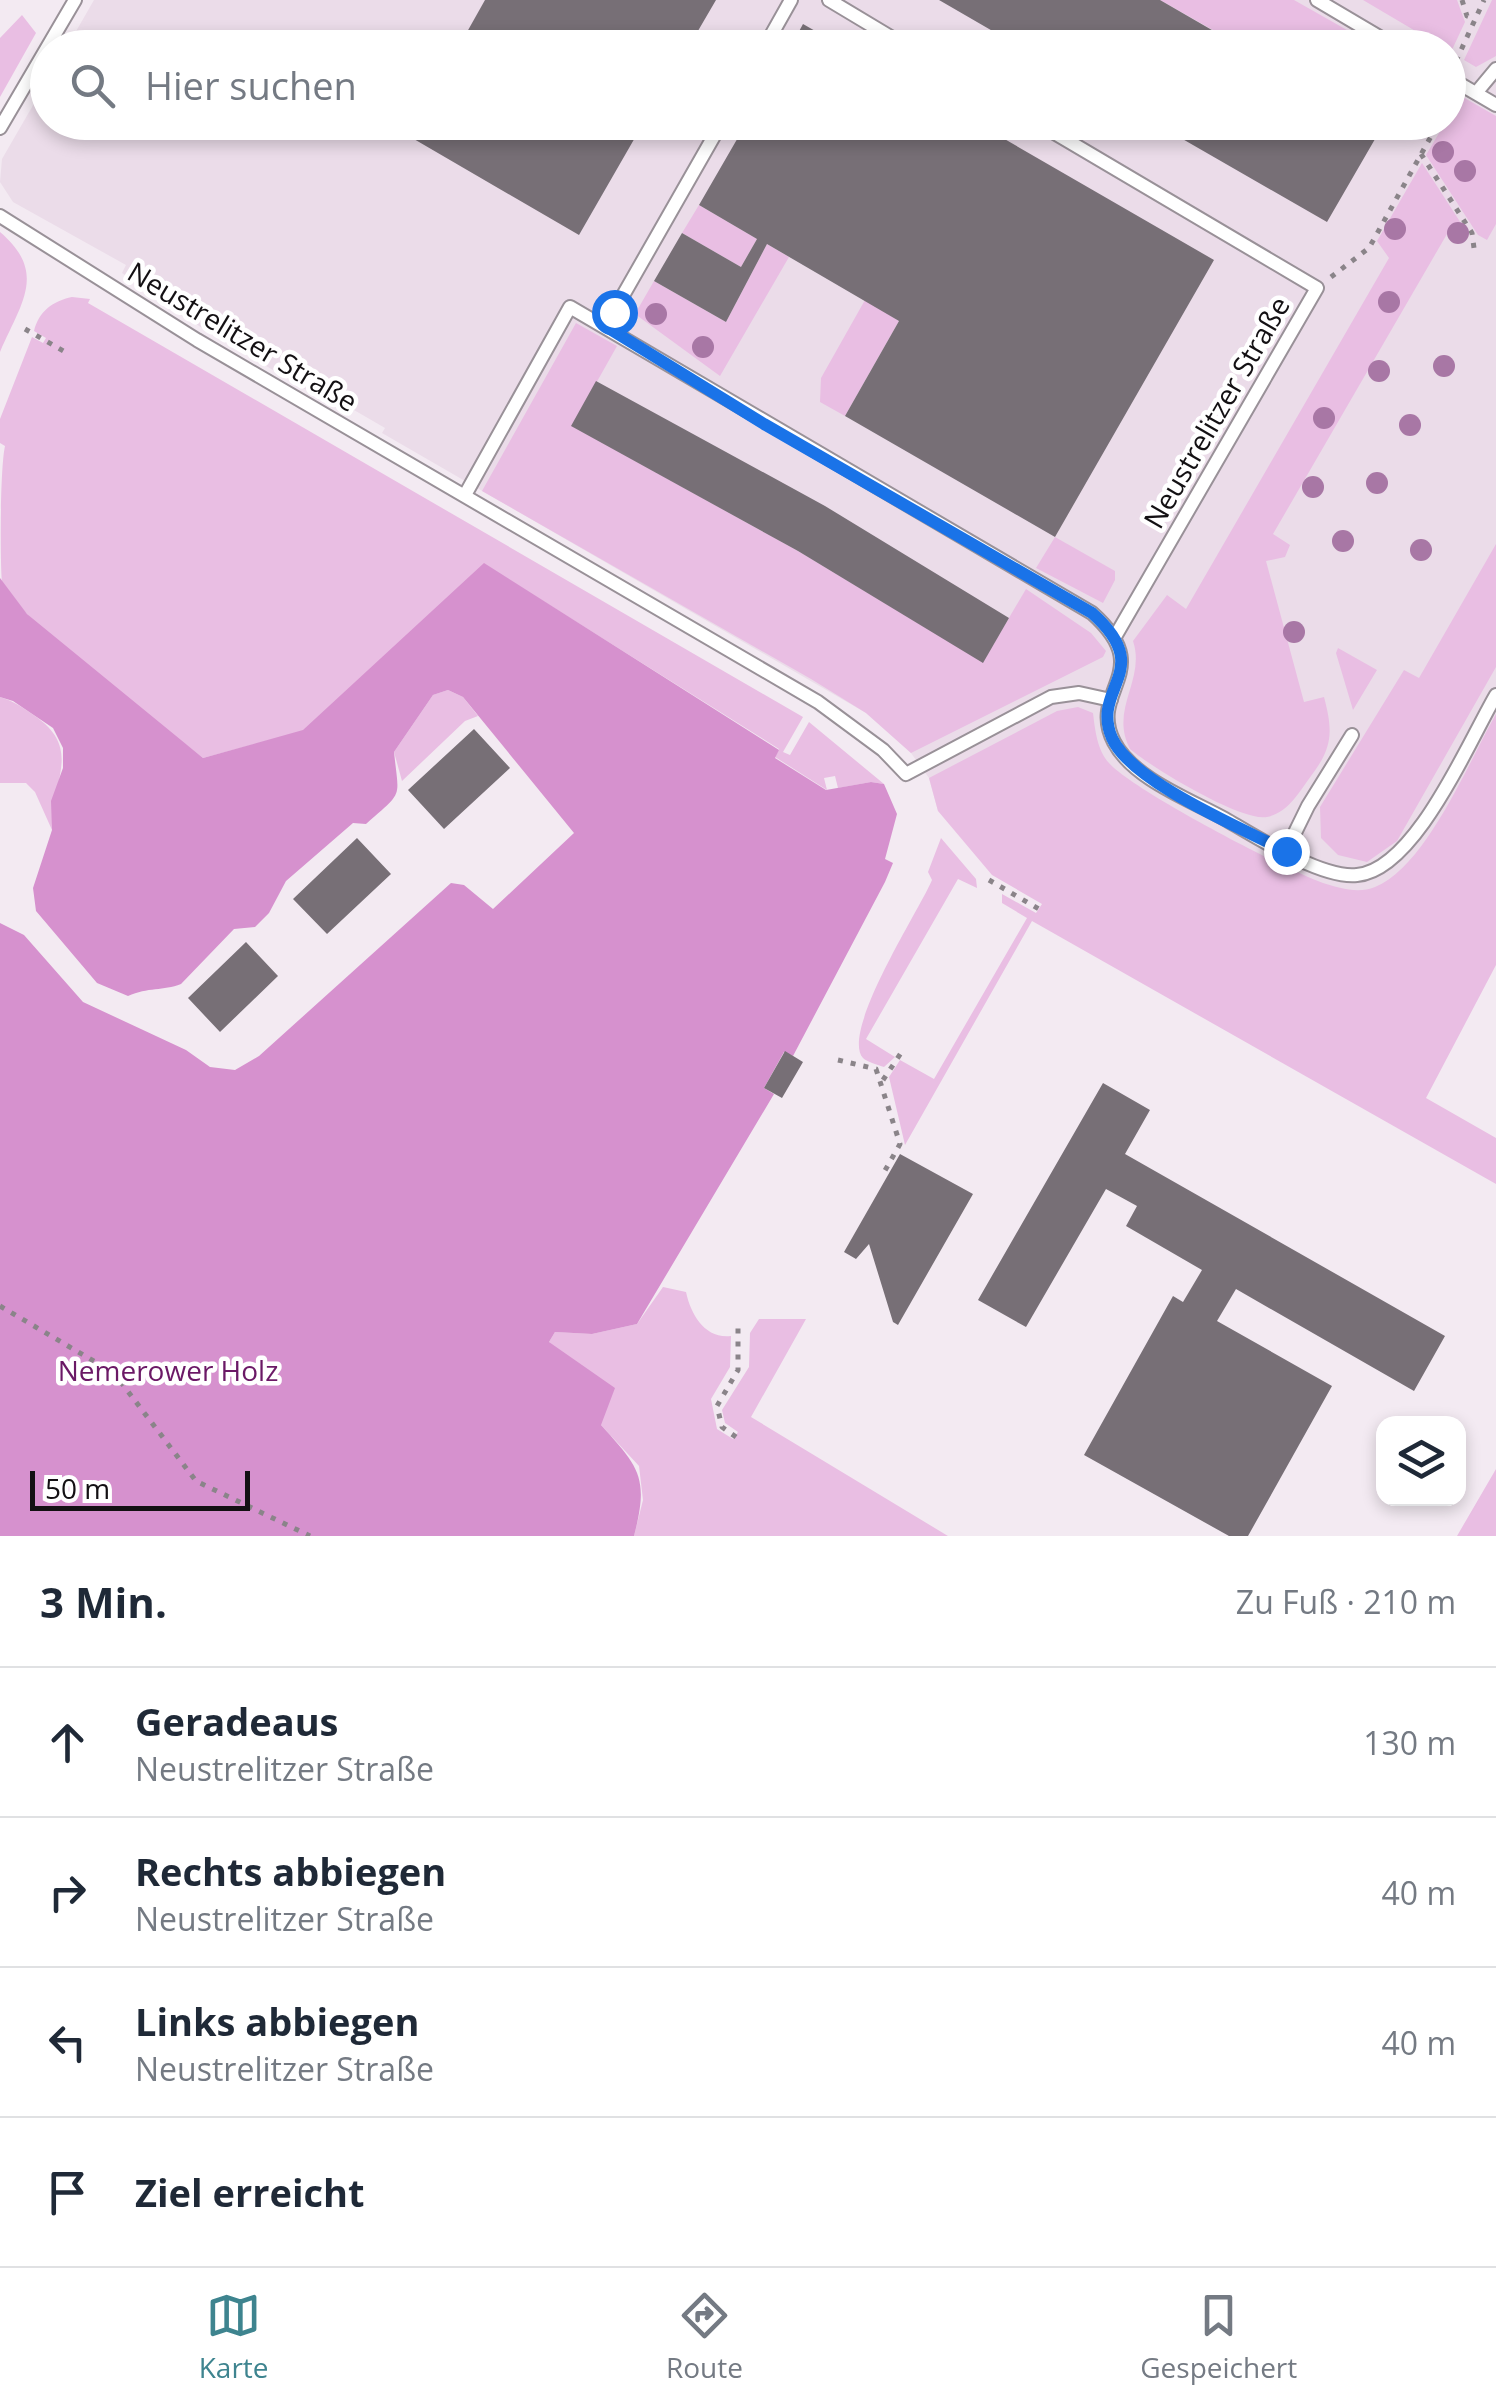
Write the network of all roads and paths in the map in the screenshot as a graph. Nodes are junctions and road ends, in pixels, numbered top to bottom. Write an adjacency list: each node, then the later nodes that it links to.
1 (75, 0): 8 (lane)
2 (792, 0): 9 (lane)
3 (829, 0): 10 (lane)
4 (1317, 0): 11 (lane)
5 (1462, 0): 7 (path)
6 (1484, 0): 7 (path)
7 (1475, 19): 12 (path)
8 (57, 30)
9 (774, 30)
10 (879, 30)
11 (1368, 30)
12 (1466, 38)
13 (1496, 69): 16 (lane)
14 (30, 77): 18 (lane)
15 (1466, 88): 16 (lane)
16 (1476, 93): 17 (lane)
17 (1496, 105)
18 (0, 128)
19 (712, 140): 26 (lane)
20 (1066, 140): 25 (lane, Neustrelitzer Straße)
21 (1429, 140): 22 (path)
22 (1421, 154): 24 (path); 25 (path)
23 (0, 216): 29 (lane, Neustrelitzer Straße)
24 (1474, 248)
25 (1317, 288): 30 (lane, Neustrelitzer Straße)
26 (605, 326): 29 (lane); 30 (lane)
27 (25, 329): 28 (path)
28 (68, 353)
29 (465, 495): 32 (lane, Neustrelitzer Straße)
30 (1116, 635): 32 (lane)
31 (1496, 695): 34 (lane)
32 (1110, 700): 34 (lane)
33 (1352, 735): 34 (lane)
34 (1286, 851)
35 (989, 880): 36 (path)
36 (1039, 908)
37 (902, 1054): 39 (path)
38 (838, 1060): 39 (path)
39 (883, 1080): 40 (path)
40 (882, 1174)
41 (0, 1306): 44 (path)
42 (738, 1327): 43 (path)
43 (736, 1437)
44 (310, 1536)

